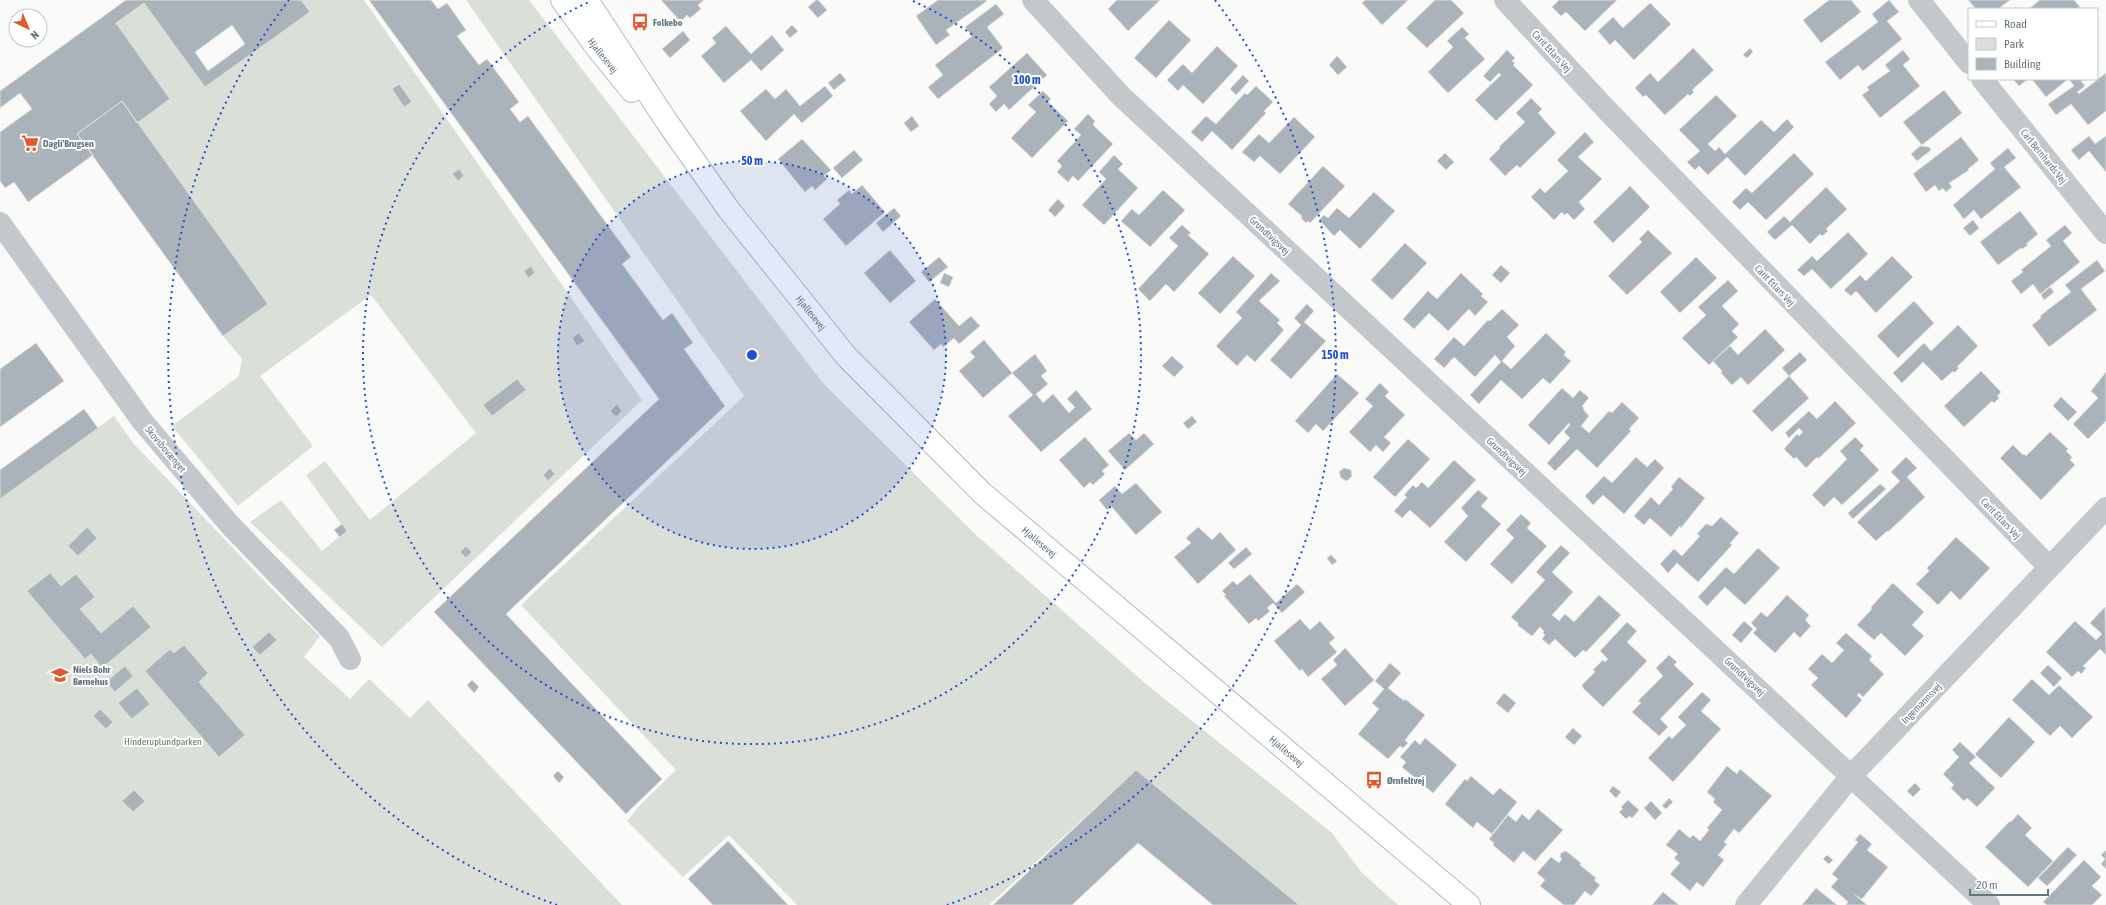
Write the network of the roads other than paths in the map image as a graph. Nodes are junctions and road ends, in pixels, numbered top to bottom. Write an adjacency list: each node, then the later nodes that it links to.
1 (562, 0): 8 (main road, Hjallesevej)
2 (587, 0): 8 (main road, Hjallesevej)
3 (1033, 0): 14 (street, Grundtvigsvej)
4 (1505, 0): 12 (street, Carit Etlars Vej)
5 (1918, 0): 6 (street)
6 (1968, 62)
7 (1983, 80): 10 (street, Carl Bernhards Vej)
8 (667, 122): 15 (main road, Hjallesevej)
9 (0, 223): 13 (street, Skovsbovænget)
10 (2106, 233)
11 (2106, 508): 12 (street, Ingemannsvej)
12 (2049, 568): 14 (street, Ingemannsvej)
13 (350, 659)
14 (1851, 776): 16 (street, Ingemannsvej); 17 (street, Grundtvigsvej)
15 (1470, 905)
16 (1746, 905)
17 (1989, 905)

